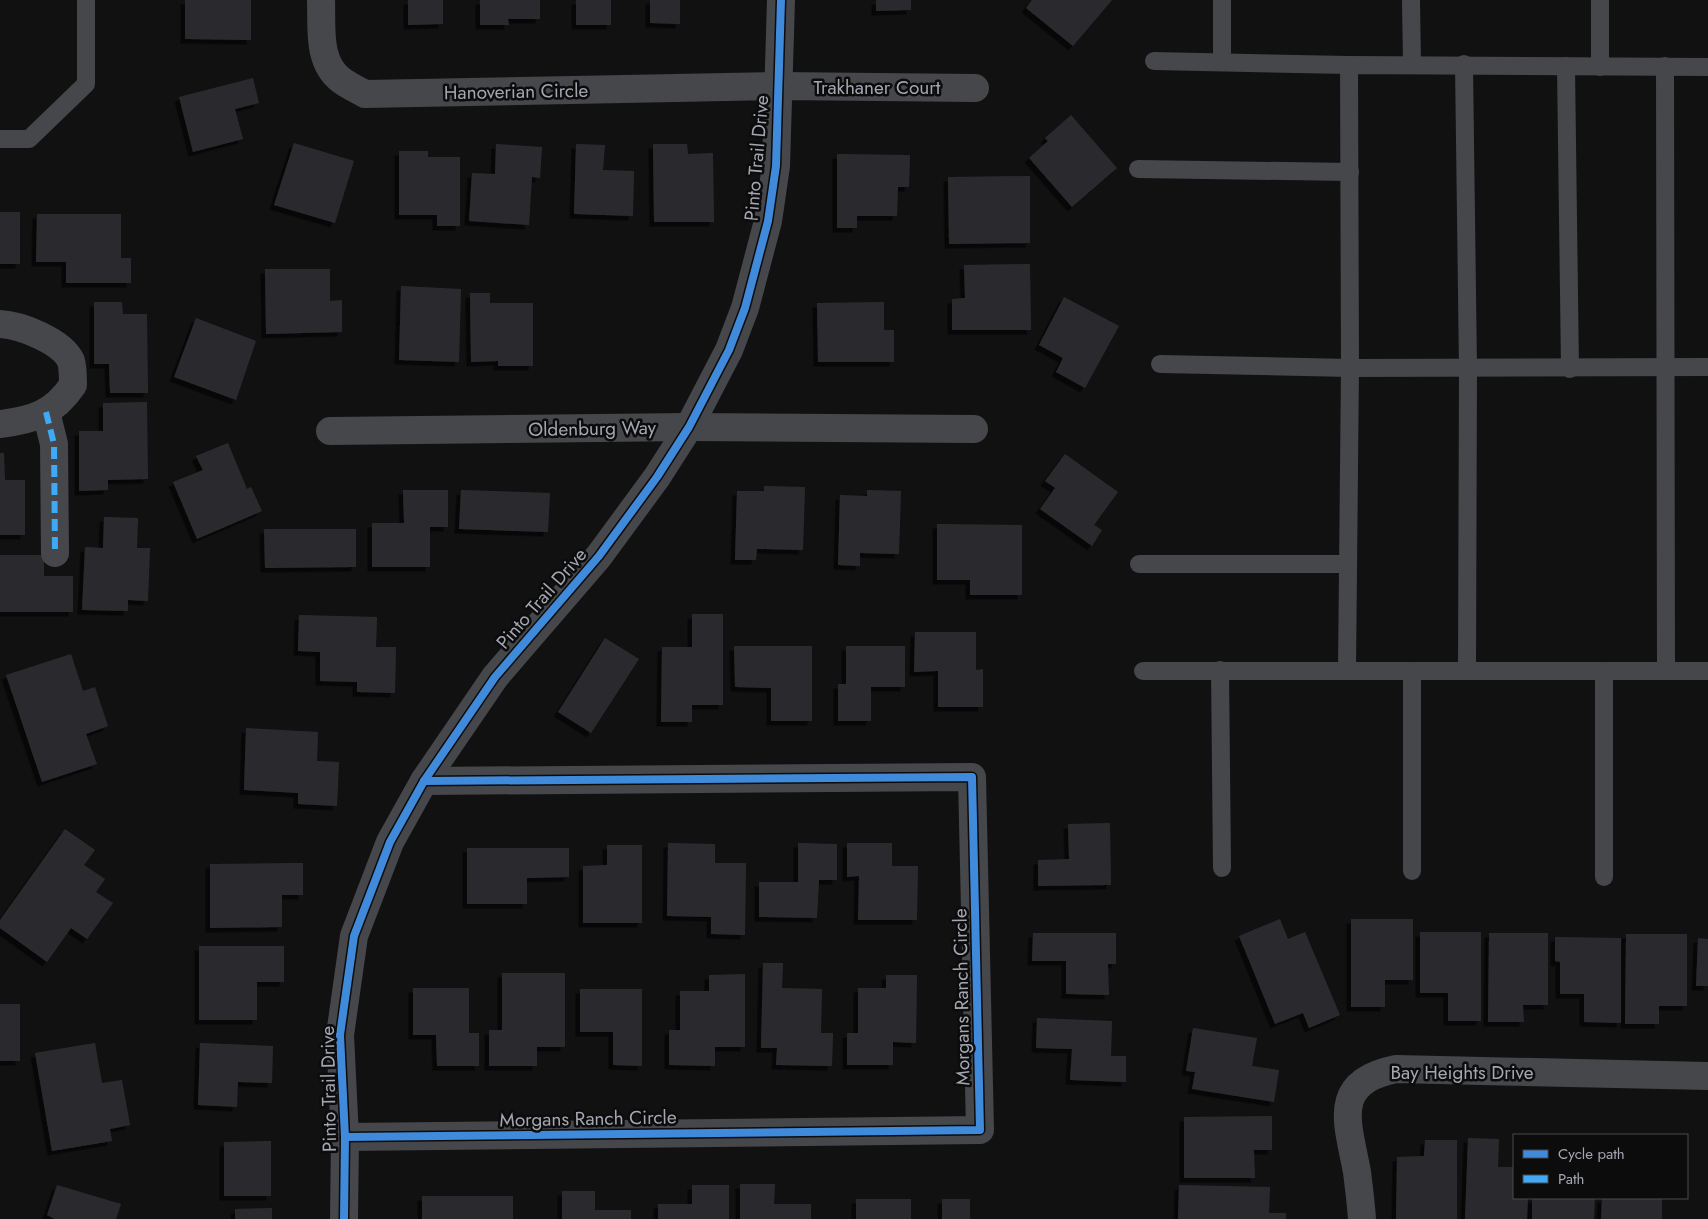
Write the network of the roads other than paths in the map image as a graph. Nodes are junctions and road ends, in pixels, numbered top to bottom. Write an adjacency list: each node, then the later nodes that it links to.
1 (86, 0): 18 (lane)
2 (321, 0): 16 (street, Hanoverian Circle)
3 (781, 0): 16 (street, Pinto Trail Drive)
4 (1222, 0): 8 (lane)
5 (1411, 0): 9 (lane)
6 (1600, 0): 14 (lane)
7 (1154, 61): 8 (lane)
8 (1222, 62): 11 (lane)
9 (1412, 64): 10 (lane); 11 (lane)
10 (1464, 64): 12 (lane); 26 (lane)
11 (1349, 65): 20 (lane)
12 (1566, 66): 14 (lane); 27 (lane)
13 (1665, 66): 14 (lane); 15 (lane); 23 (lane)
14 (1600, 67)
15 (1708, 67)
16 (780, 86): 17 (street, Trakhaner Court); 30 (street, Pinto Trail Drive)
17 (975, 88)
18 (0, 139)
19 (1138, 170): 20 (lane)
20 (1350, 172): 25 (lane)
21 (0, 324): 28 (street)
22 (1160, 364): 25 (lane)
23 (1666, 367): 24 (lane); 27 (lane); 42 (lane)
24 (1708, 367)
25 (1350, 368): 26 (lane); 35 (lane)
26 (1468, 368): 27 (lane); 40 (lane)
27 (1570, 369)
28 (46, 412): 29 (street); 33 (street)
29 (0, 424)
30 (690, 427): 31 (street, Oldenburg Way); 32 (street, Oldenburg Way); 44 (street, Pinto Trail Drive)
31 (974, 429)
32 (330, 431)
33 (55, 553)
34 (1139, 564): 35 (lane)
35 (1348, 564): 38 (lane)
36 (1143, 670): 37 (lane)
37 (1220, 670): 38 (lane); 45 (lane)
38 (1347, 671): 39 (lane)
39 (1412, 671): 40 (lane); 46 (lane)
40 (1468, 671): 41 (lane)
41 (1604, 671): 42 (lane); 47 (lane)
42 (1666, 671): 43 (lane)
43 (1708, 671)
44 (424, 781): 49 (street, Pinto Trail Drive); 49 (street, Morgans Ranch Circle)
45 (1222, 868)
46 (1412, 871)
47 (1604, 877)
48 (1708, 1076): 51 (street, Bay Heights Drive)
49 (345, 1137): 50 (street, Pinto Trail Drive)
50 (344, 1219)
51 (1362, 1219)

